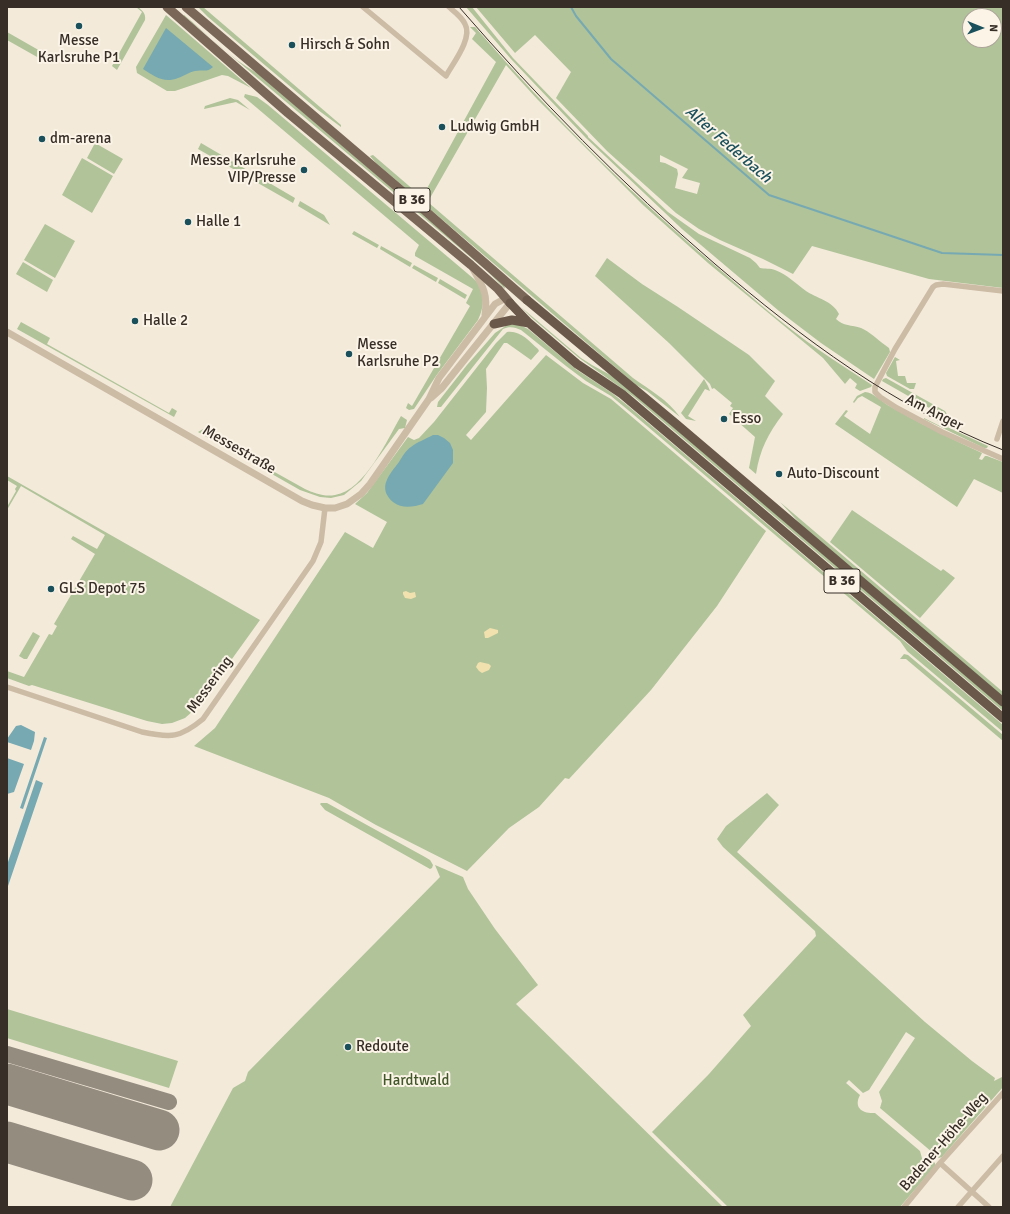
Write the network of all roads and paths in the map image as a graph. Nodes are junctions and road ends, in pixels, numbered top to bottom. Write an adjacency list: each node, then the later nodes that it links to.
1 (168, 7): 5 (main road, B 36)
2 (187, 7): 6 (main road, B 36)
3 (362, 7): 4 (street)
4 (450, 7)
5 (471, 265): 8 (main road, B 36); 10 (street)
6 (506, 282): 8 (main road); 9 (main road, B 36)
7 (1003, 291): 17 (street, Am Anger)
8 (509, 300): 9 (main road); 10 (street, Messestraße); 11 (highway, B 36); 12 (street, Messestraße)
9 (527, 300): 20 (highway, B 36)
10 (485, 317): 14 (street, Messestraße)
11 (530, 323): 12 (highway); 21 (highway, B 36)
12 (494, 324): 14 (street, Messestraße)
13 (7, 332): 18 (street, Messestraße)
14 (429, 399): 18 (street, Messestraße)
15 (1003, 421): 16 (street)
16 (996, 439)
17 (1003, 459)
18 (325, 508): 19 (street, Messering)
19 (7, 687)
20 (1003, 702)
21 (1003, 718)
22 (1003, 1093): 24 (street, Badener-Höhe-Weg)
23 (1003, 1156): 25 (street)
24 (940, 1163): 25 (street); 26 (street, Badener-Höhe-Weg)
25 (971, 1191): 27 (street); 28 (street)
26 (904, 1207)
27 (958, 1207)
28 (989, 1207)

